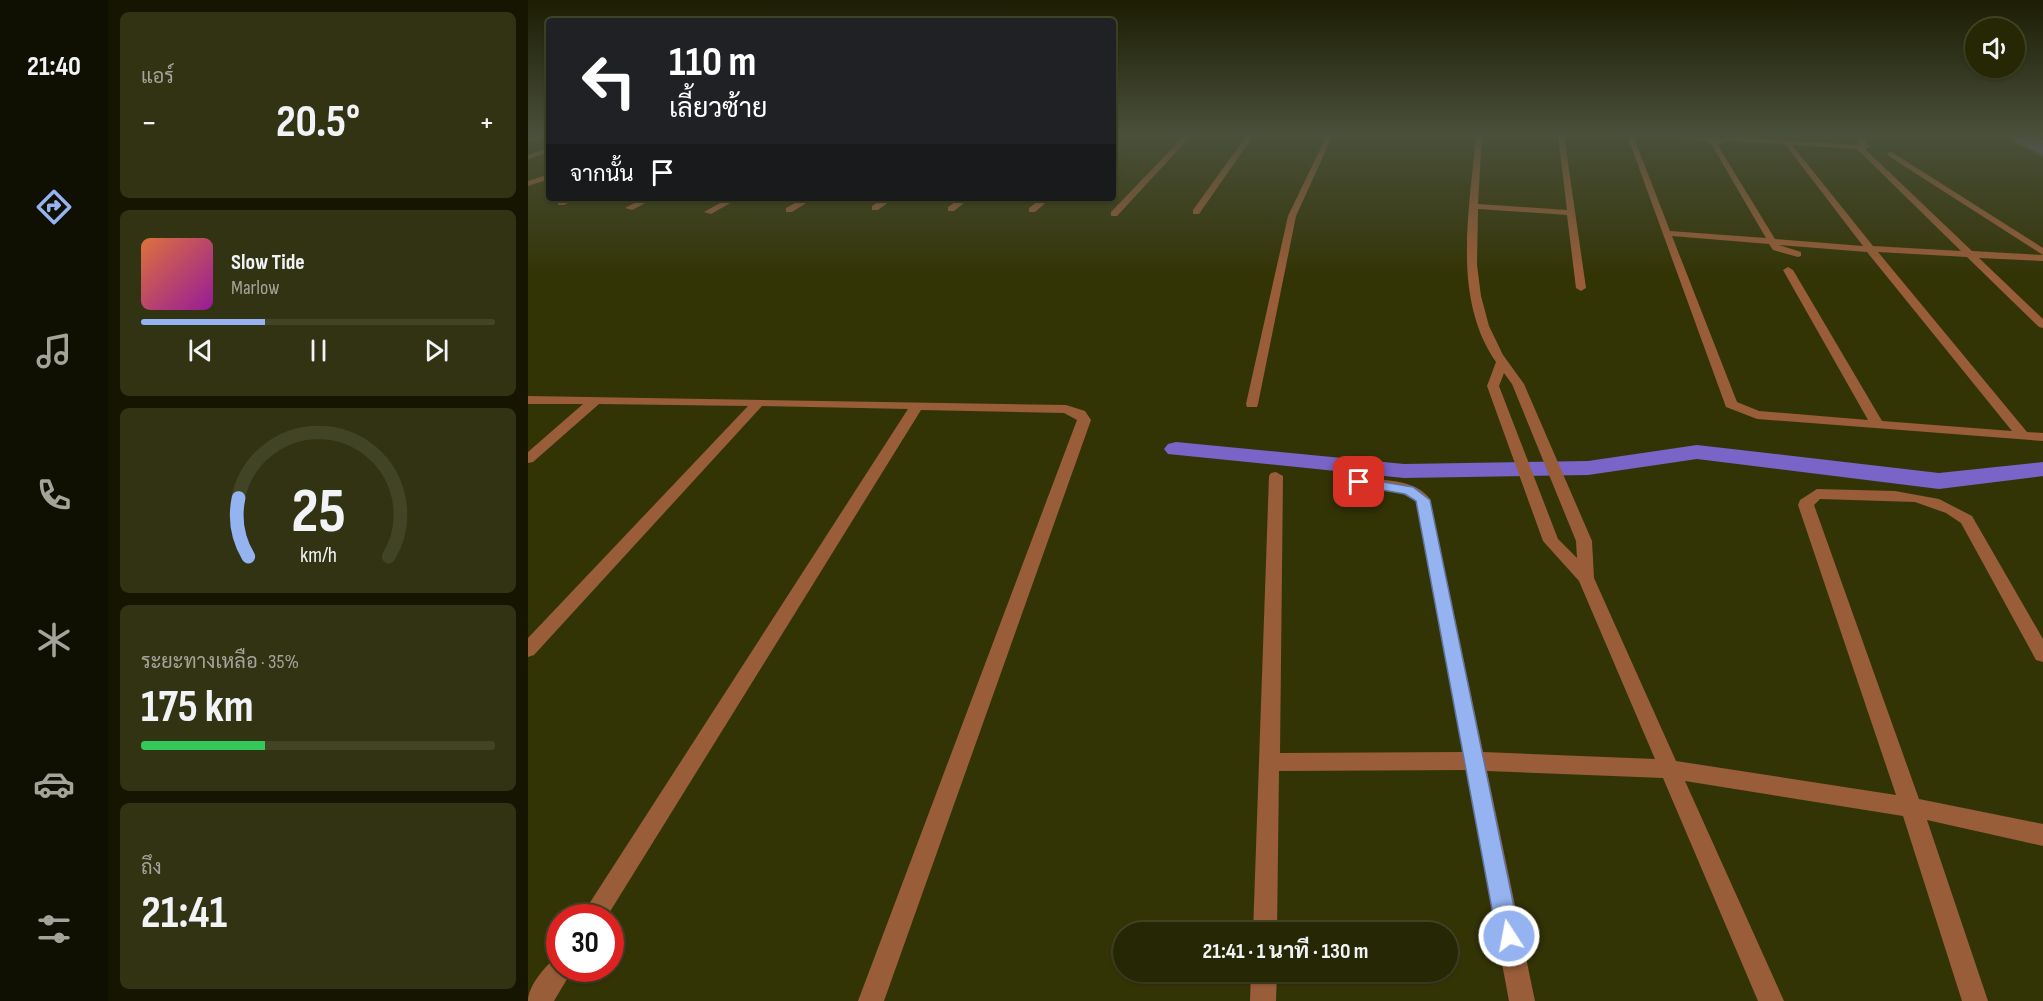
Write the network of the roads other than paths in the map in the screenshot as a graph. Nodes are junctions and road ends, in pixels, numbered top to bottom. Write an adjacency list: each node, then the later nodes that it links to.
1 (1145, 182): 28 (street)
2 (1218, 182): 26 (street)
3 (1308, 182): 43 (street)
4 (1476, 182): 19 (street)
5 (1568, 182): 27 (street)
6 (1647, 182): 29 (street)
7 (1738, 182): 30 (street)
8 (1821, 182): 31 (street)
9 (1895, 182): 34 (street)
10 (1933, 182): 32 (street)
11 (566, 201): 18 (street)
12 (644, 201): 20 (street)
13 (729, 201): 25 (street)
14 (805, 201): 23 (street)
15 (886, 201): 21 (street)
16 (962, 201): 22 (street)
17 (1043, 201): 24 (street)
18 (561, 203)
19 (1475, 206): 27 (street); 39 (street)
20 (629, 208)
21 (875, 208)
22 (951, 209)
23 (789, 210)
24 (1032, 210)
25 (708, 212)
26 (1196, 212)
27 (1572, 213): 37 (street)
28 (1114, 214)
29 (1666, 233): 30 (street); 45 (street)
30 (1771, 241): 31 (street); 33 (street)
31 (1870, 249): 34 (street); 46 (street)
32 (2043, 252)
33 (1798, 254)
34 (1970, 255): 35 (street); 38 (street)
35 (2043, 258)
36 (1788, 270): 45 (street)
37 (1581, 288)
38 (2043, 325)
39 (1501, 364): 51 (street); 51 (street)
40 (528, 400): 41 (street)
41 (595, 401): 42 (street); 48 (street)
42 (759, 402): 44 (street); 52 (street)
43 (1252, 404)
44 (917, 406): 59 (street); 64 (street)
45 (1876, 424): 46 (street)
46 (2022, 434): 47 (street)
47 (2043, 437)
48 (528, 459)
49 (1276, 476): 55 (street)
50 (1359, 482): 54 (street)
51 (1586, 578): 56 (street)
52 (528, 650)
53 (2043, 655): 57 (street)
54 (1474, 761): 55 (street); 56 (street); 66 (street)
55 (1271, 762): 60 (street)
56 (1670, 769): 57 (street); 67 (street)
57 (1911, 807): 58 (street); 68 (street)
58 (2043, 835)
59 (601, 904)
60 (1265, 922)
61 (551, 982): 63 (street)
62 (1264, 982): 65 (street)
63 (539, 1001)
64 (871, 1001)
65 (1263, 1001)
66 (1522, 1001)
67 (1771, 1001)
68 (1975, 1001)

